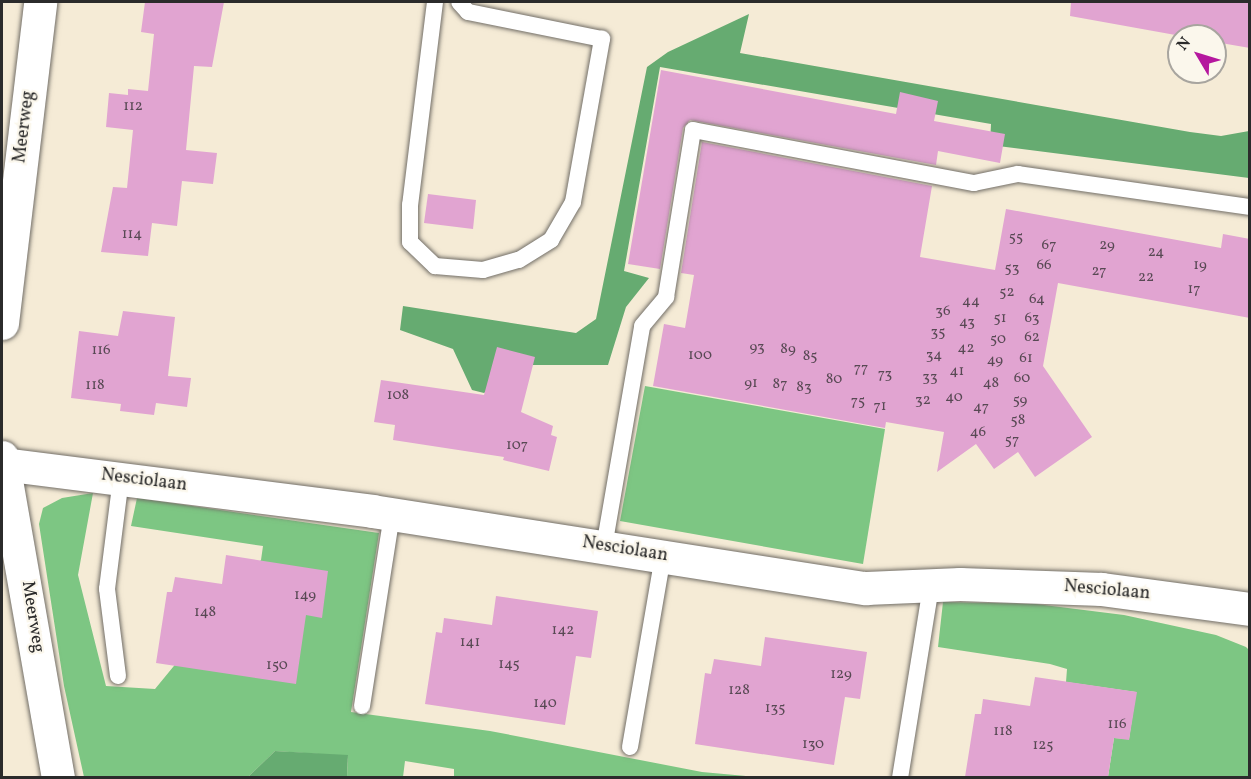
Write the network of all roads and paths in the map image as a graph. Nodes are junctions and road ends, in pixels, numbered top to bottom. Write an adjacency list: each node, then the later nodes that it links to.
1 (40, 2): 5 (street, Meerweg)
2 (435, 2): 3 (lane)
3 (459, 2)
4 (1250, 207): 9 (lane)
5 (2, 323)
6 (2, 461): 7 (street, Nesciolaan); 16 (street, Meerweg)
7 (121, 478): 8 (street, Nesciolaan); 13 (lane)
8 (392, 514): 9 (street, Nesciolaan); 14 (lane)
9 (604, 547): 10 (street, Nesciolaan)
10 (663, 556): 11 (street, Nesciolaan); 15 (lane)
11 (931, 586): 12 (street, Nesciolaan); 17 (lane)
12 (1250, 609)
13 (118, 676)
14 (362, 706)
15 (630, 747)
16 (58, 777)
17 (900, 777)

